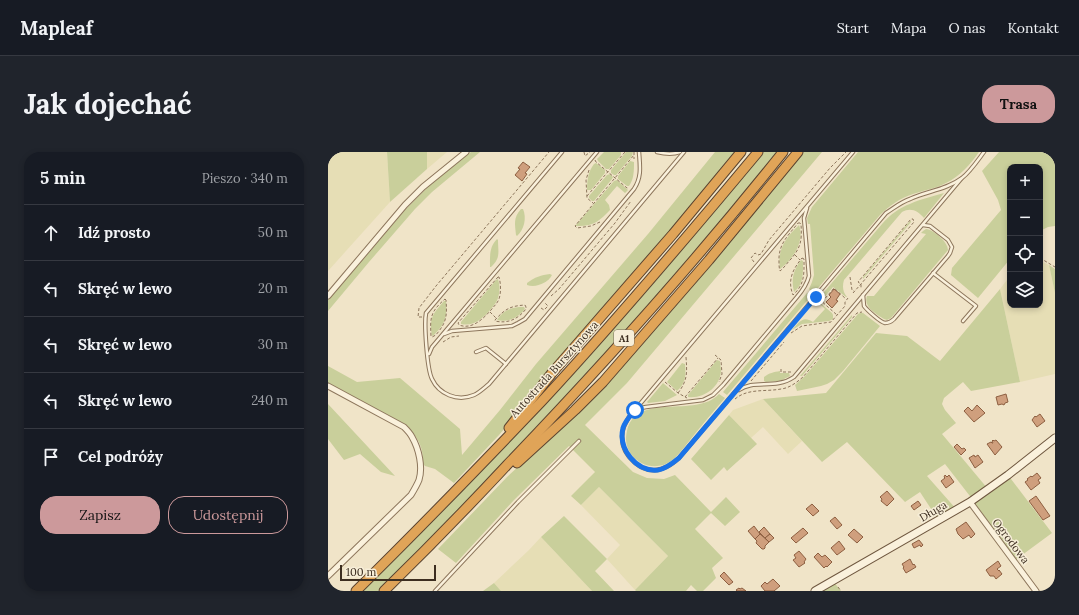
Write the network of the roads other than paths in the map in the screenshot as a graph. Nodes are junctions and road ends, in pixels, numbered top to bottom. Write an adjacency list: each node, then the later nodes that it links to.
1 (466, 152): 18 (street)
2 (562, 152): 23 (lane)
3 (597, 152): 21 (lane)
4 (639, 152): 21 (lane)
5 (657, 152): 6 (lane)
6 (680, 152)
7 (684, 152): 24 (lane)
8 (741, 152): 30 (highway)
9 (758, 152): 30 (highway, Autostrada Bursztynowa / A1)
10 (782, 152): 32 (highway, A1)
11 (798, 152): 32 (highway)
12 (853, 152): 15 (lane)
13 (984, 152): 14 (lane)
14 (963, 177): 16 (lane); 26 (lane)
15 (807, 205): 27 (lane); 27 (lane)
16 (923, 225): 17 (lane); 19 (lane)
17 (934, 273): 19 (lane); 20 (lane)
18 (328, 296)
19 (863, 296): 26 (lane)
20 (963, 321)
21 (444, 334): 23 (lane)
22 (476, 352): 24 (lane)
23 (428, 356): 24 (lane)
24 (506, 364)
25 (328, 386): 33 (street)
26 (735, 393): 27 (lane)
27 (635, 410)
28 (1055, 438): 31 (street, Długa)
29 (578, 441): 36 (lane)
30 (447, 500): 34 (highway, Autostrada Bursztynowa / A1)
31 (970, 502): 37 (street, Długa); 38 (street, Ogrodowa)
32 (458, 517): 35 (highway, A1)
33 (328, 576)
34 (356, 591)
35 (384, 591)
36 (435, 591)
37 (815, 591)
38 (1036, 591)

